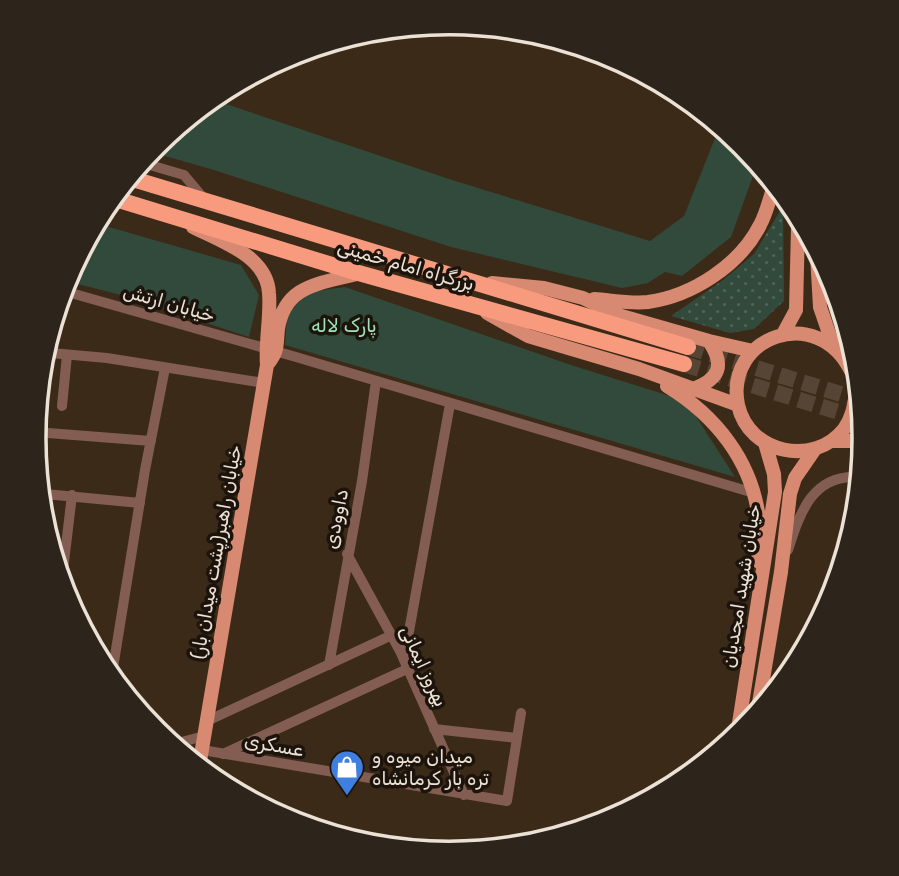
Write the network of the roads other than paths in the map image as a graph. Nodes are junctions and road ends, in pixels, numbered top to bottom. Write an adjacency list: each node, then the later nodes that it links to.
1 (153, 166): 4 (street)
2 (140, 181): 4 (highway, بزرگراه امام خمینی)
3 (771, 195): 14 (main road)
4 (205, 200): 10 (highway, بزرگراه امام خمینی)
5 (124, 201): 6 (highway, بزرگراه امام خمینی)
6 (170, 216): 8 (highway, بزرگراه امام خمینی); 19 (main road)
7 (798, 235): 13 (main road)
8 (359, 274): 15 (highway, بزرگراه امام خمینی); 19 (main road)
9 (818, 275): 12 (main road)
10 (473, 281): 14 (main road); 15 (highway, بزرگراه امام خمینی)
11 (73, 294): 19 (street, خیابان ارتش)
12 (819, 294): 13 (main road); 18 (main road)
13 (797, 296): 16 (main road)
14 (583, 298): 17 (main road)
15 (480, 308): 25 (main road)
16 (783, 334): 18 (main road); 20 (main road)
17 (709, 341): 20 (main road); 28 (main road)
18 (833, 345): 23 (main road)
19 (271, 351): 26 (street, خیابان ارتش); 27 (main road, خیابان راهبر(پشت میدان بار))
20 (753, 351): 30 (main road)
21 (55, 354): 22 (street)
22 (67, 355): 24 (street); 31 (street)
23 (845, 358)
24 (165, 368): 27 (street); 34 (street)
25 (639, 369): 28 (main road); 41 (main road)
26 (376, 381): 29 (street, خیابان ارتش); 44 (street, داوودی)
27 (264, 383): 57 (main road, خیابان راهبر(پشت میدان بار))
28 (693, 389): 30 (main road)
29 (450, 404): 41 (street, خیابان ارتش); 50 (street)
30 (738, 405): 37 (main road)
31 (62, 406)
32 (852, 414): 35 (main road)
33 (46, 433): 34 (street)
34 (151, 441): 43 (street)
35 (831, 441): 36 (main road); 38 (main road)
36 (852, 441)
37 (765, 443): 38 (main road); 47 (main road, خیابان شهید امجدیان)
38 (815, 449): 46 (main road, خیابان شهید امجدیان)
39 (850, 478): 46 (street)
40 (50, 494): 42 (street)
41 (754, 494): 47 (main road)
42 (72, 495): 43 (street); 45 (street)
43 (140, 503): 49 (street)
44 (347, 554): 48 (street, بهروز ایمانی); 51 (street, داوودی)
45 (65, 557)
46 (781, 572): 52 (main road, خیابان شهید امجدیان)
47 (762, 582): 54 (main road, خیابان شهید امجدیان)
48 (392, 635): 50 (street, بهروز ایمانی); 51 (street)
49 (114, 662)
50 (405, 664): 55 (street, بهروز ایمانی); 58 (street)
51 (329, 665): 57 (street)
52 (761, 693)
53 (521, 713): 56 (street)
54 (740, 716)
55 (434, 729): 56 (street); 59 (street, بهروز ایمانی)
56 (517, 737): 59 (street, عسکری)
57 (203, 742): 58 (street, عسکری)
58 (223, 754): 59 (street, عسکری)
59 (464, 795)

